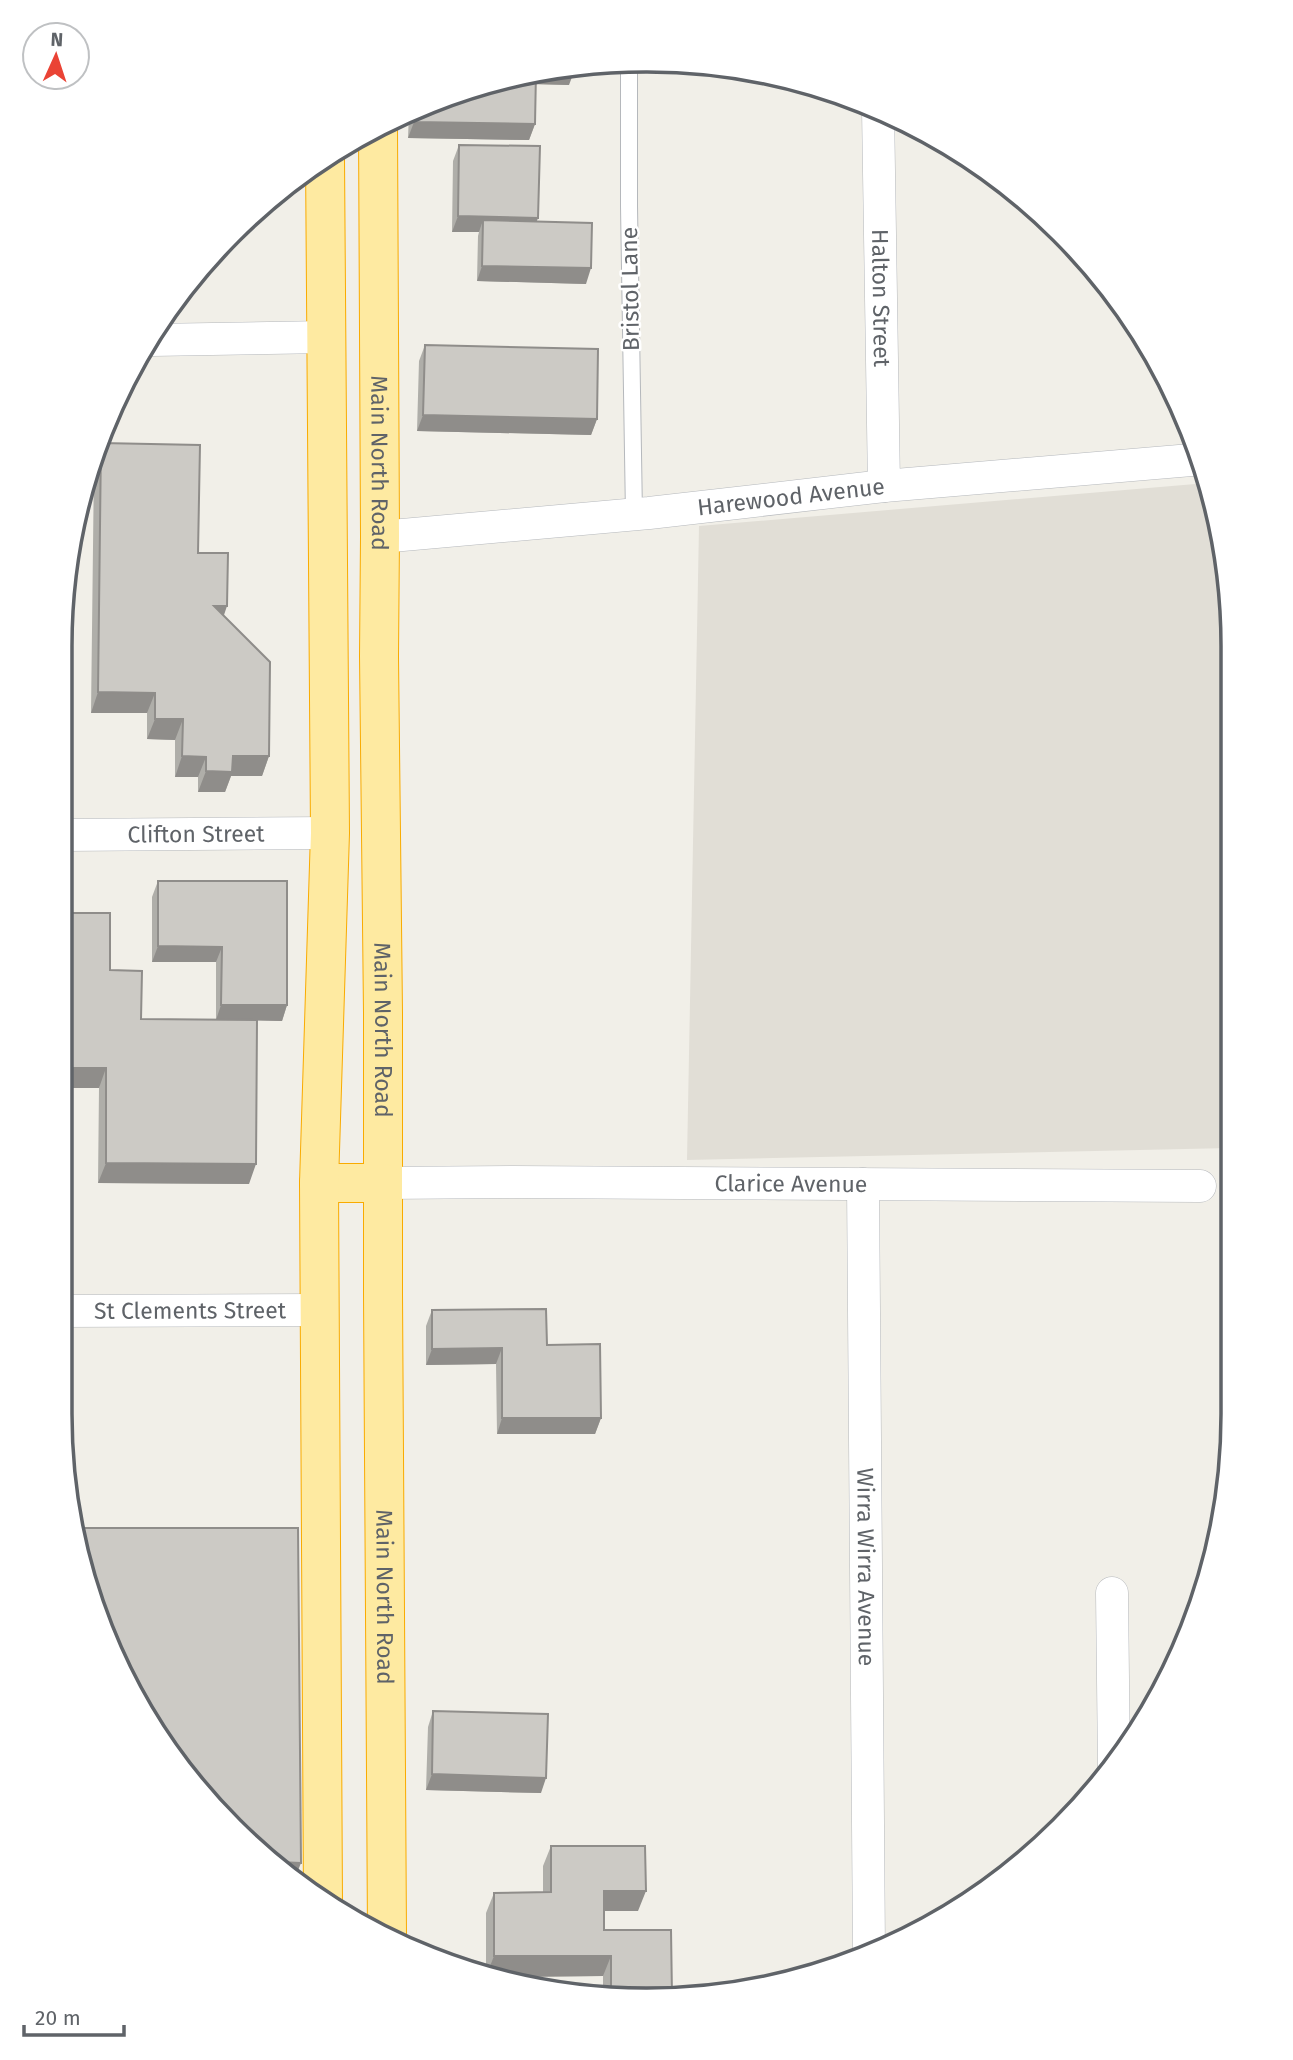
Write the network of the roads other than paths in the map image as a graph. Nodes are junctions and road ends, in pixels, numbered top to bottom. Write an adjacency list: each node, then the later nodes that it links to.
1 (629, 72): 9 (lane, Bristol Lane)
2 (878, 121): 8 (street, Halton Street)
3 (378, 139): 10 (highway, Main North Road)
4 (325, 170): 5 (highway)
5 (327, 337): 6 (street); 12 (highway)
6 (161, 340)
7 (1190, 460): 8 (street, Harewood Avenue)
8 (884, 486): 9 (street, Harewood Avenue)
9 (634, 515): 10 (street, Harewood Avenue)
10 (380, 537): 11 (highway, Main North Road)
11 (382, 832): 12 (highway); 15 (highway, Main North Road)
12 (330, 833): 13 (street, Clifton Street); 14 (highway)
13 (72, 835)
14 (319, 1183): 15 (highway); 18 (highway)
15 (383, 1183): 16 (street, Clarice Avenue); 23 (highway, Main North Road)
16 (863, 1184): 17 (street, Clarice Avenue); 24 (street, Wirra Wirra Avenue)
17 (1200, 1186)
18 (320, 1310): 19 (street, St Clements Street); 22 (highway)
19 (72, 1311)
20 (1112, 1593): 21 (street)
21 (1114, 1747)
22 (323, 1888)
23 (387, 1926)
24 (869, 1943)

